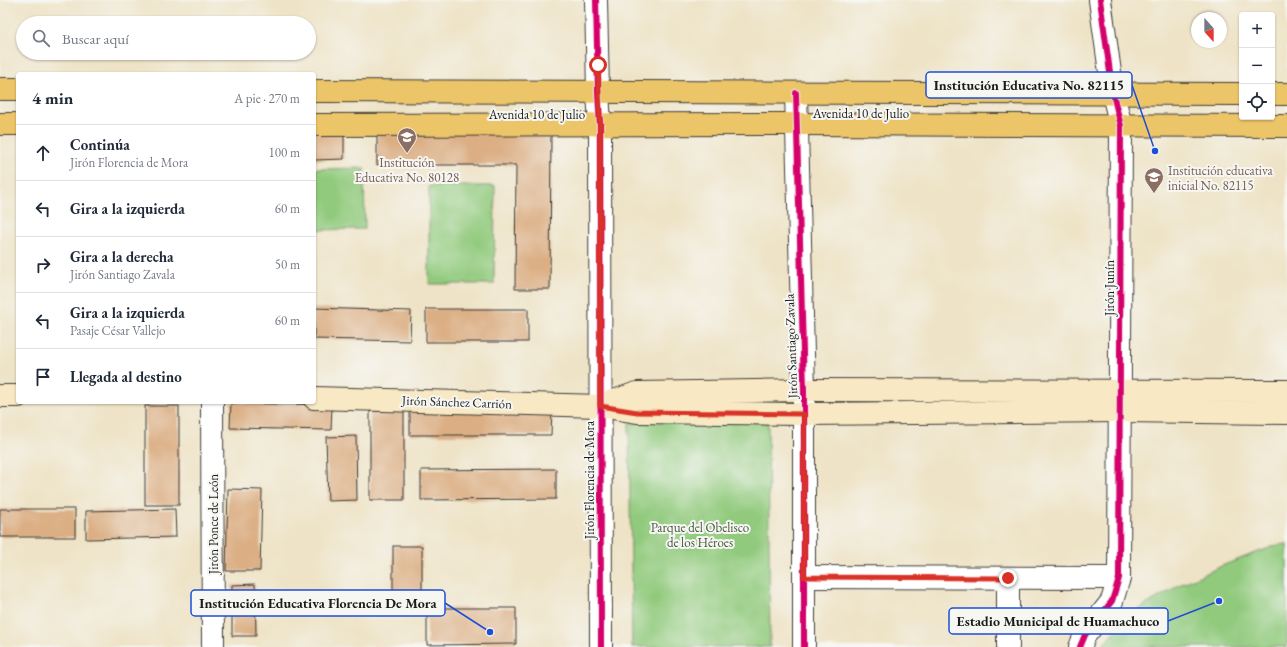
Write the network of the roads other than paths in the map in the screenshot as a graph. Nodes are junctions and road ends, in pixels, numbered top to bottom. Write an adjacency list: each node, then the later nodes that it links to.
1 (596, 0): 6 (street, Jirón Florencia de Mora)
2 (1100, 0): 8 (street, Jirón Junín)
3 (0, 89): 4 (highway)
4 (16, 89)
5 (316, 91): 6 (highway, Avenida 10 de Julio)
6 (598, 92): 7 (highway, Avenida 10 de Julio); 16 (street, Jirón Florencia de Mora)
7 (796, 93): 8 (highway, Avenida 10 de Julio); 14 (street, Jirón Santiago Zavala)
8 (1113, 94): 9 (highway, Avenida 10 de Julio); 17 (street, Jirón Junín)
9 (1239, 94)
10 (1275, 94): 11 (highway)
11 (1287, 94)
12 (0, 124): 13 (highway)
13 (16, 124)
14 (796, 124): 16 (highway, Avenida 10 de Julio); 17 (highway, Avenida 10 de Julio); 19 (street, Jirón Santiago Zavala)
15 (316, 125): 16 (highway, Avenida 10 de Julio)
16 (600, 125): 26 (street, Jirón Florencia de Mora)
17 (1121, 126): 18 (highway, Avenida 10 de Julio); 24 (street, Jirón Junín)
18 (1287, 126)
19 (804, 390): 24 (main road); 26 (main road); 28 (street, Jirón Santiago Zavala)
20 (1287, 391): 24 (main road)
21 (0, 396): 22 (main road)
22 (16, 396)
23 (316, 398): 26 (main road, Jirón Sánchez Carrión)
24 (1120, 401): 27 (main road); 28 (main road); 31 (street, Jirón Junín)
25 (212, 404): 32 (street, Jirón Ponce de León)
26 (600, 406): 28 (main road); 33 (street, Jirón Florencia de Mora)
27 (1287, 413)
28 (804, 414): 29 (street, Jirón Santiago Zavala)
29 (804, 577): 30 (street); 34 (street, Jirón Santiago Zavala)
30 (1008, 578): 31 (street); 35 (street)
31 (1119, 578): 36 (street, Jirón Junín)
32 (213, 647)
33 (601, 647)
34 (804, 647)
35 (1008, 647)
36 (1080, 647)

